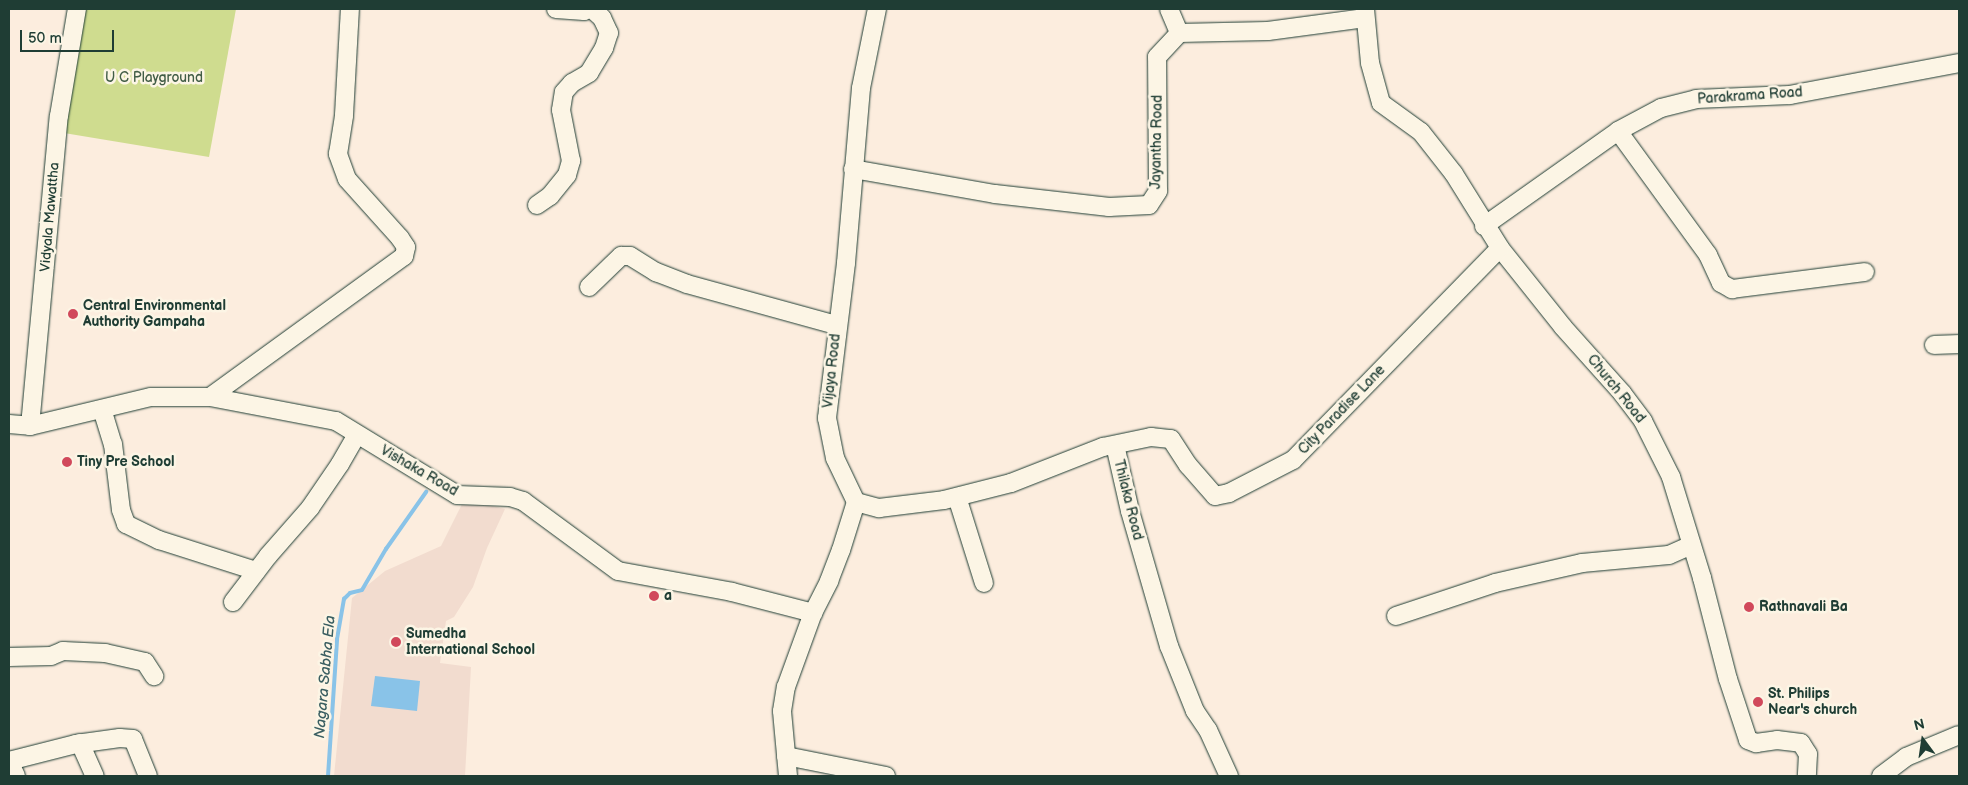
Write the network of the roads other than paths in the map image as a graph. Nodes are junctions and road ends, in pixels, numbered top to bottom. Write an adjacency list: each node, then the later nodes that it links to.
1 (76, 9): 24 (street, Vidyala Mawattha)
2 (350, 9): 21 (street)
3 (556, 9): 4 (street)
4 (587, 9)
5 (592, 9): 13 (street)
6 (877, 9): 12 (street, Vijaya Road)
7 (1169, 9): 9 (street)
8 (1365, 13): 9 (street); 14 (street, Church Road)
9 (1179, 34): 12 (street, Jayantha Road)
10 (1959, 62): 11 (street, Parakrama Road)
11 (1618, 131): 14 (street, Parakrama Road); 16 (street)
12 (853, 169): 18 (street, Vijaya Road)
13 (537, 205)
14 (1484, 226): 15 (street, Church Road)
15 (1500, 248): 26 (street, City Paradise Lane); 29 (street, Church Road)
16 (1865, 272)
17 (588, 287): 18 (street)
18 (836, 325): 28 (street, Vijaya Road)
19 (1959, 344): 20 (street)
20 (1934, 345)
21 (210, 397): 22 (street, Vishaka Road); 25 (street, Vishaka Road)
22 (102, 409): 24 (street, Vishaka Road); 30 (street)
23 (9, 424): 24 (street, Vishaka Road)
24 (30, 426)
25 (357, 435): 30 (street); 33 (street, Vishaka Road)
26 (1115, 445): 27 (street, Thilaka Road); 46 (street, Thilaka Road)
27 (957, 496): 28 (street, Thilaka Road); 31 (street)
28 (856, 502): 33 (street)
29 (1691, 545): 34 (street); 47 (street, Church Road)
30 (256, 571): 32 (street)
31 (984, 583)
32 (234, 602)
33 (813, 613): 39 (street)
34 (1396, 616)
35 (9, 657): 36 (street)
36 (154, 676)
37 (1959, 735): 48 (street)
38 (80, 744): 40 (street); 42 (street); 43 (street)
39 (786, 756): 44 (street); 45 (street)
40 (9, 761): 41 (street)
41 (16, 776)
42 (95, 776)
43 (148, 776)
44 (788, 776)
45 (886, 776)
46 (1229, 776)
47 (1807, 776)
48 (1881, 776)

